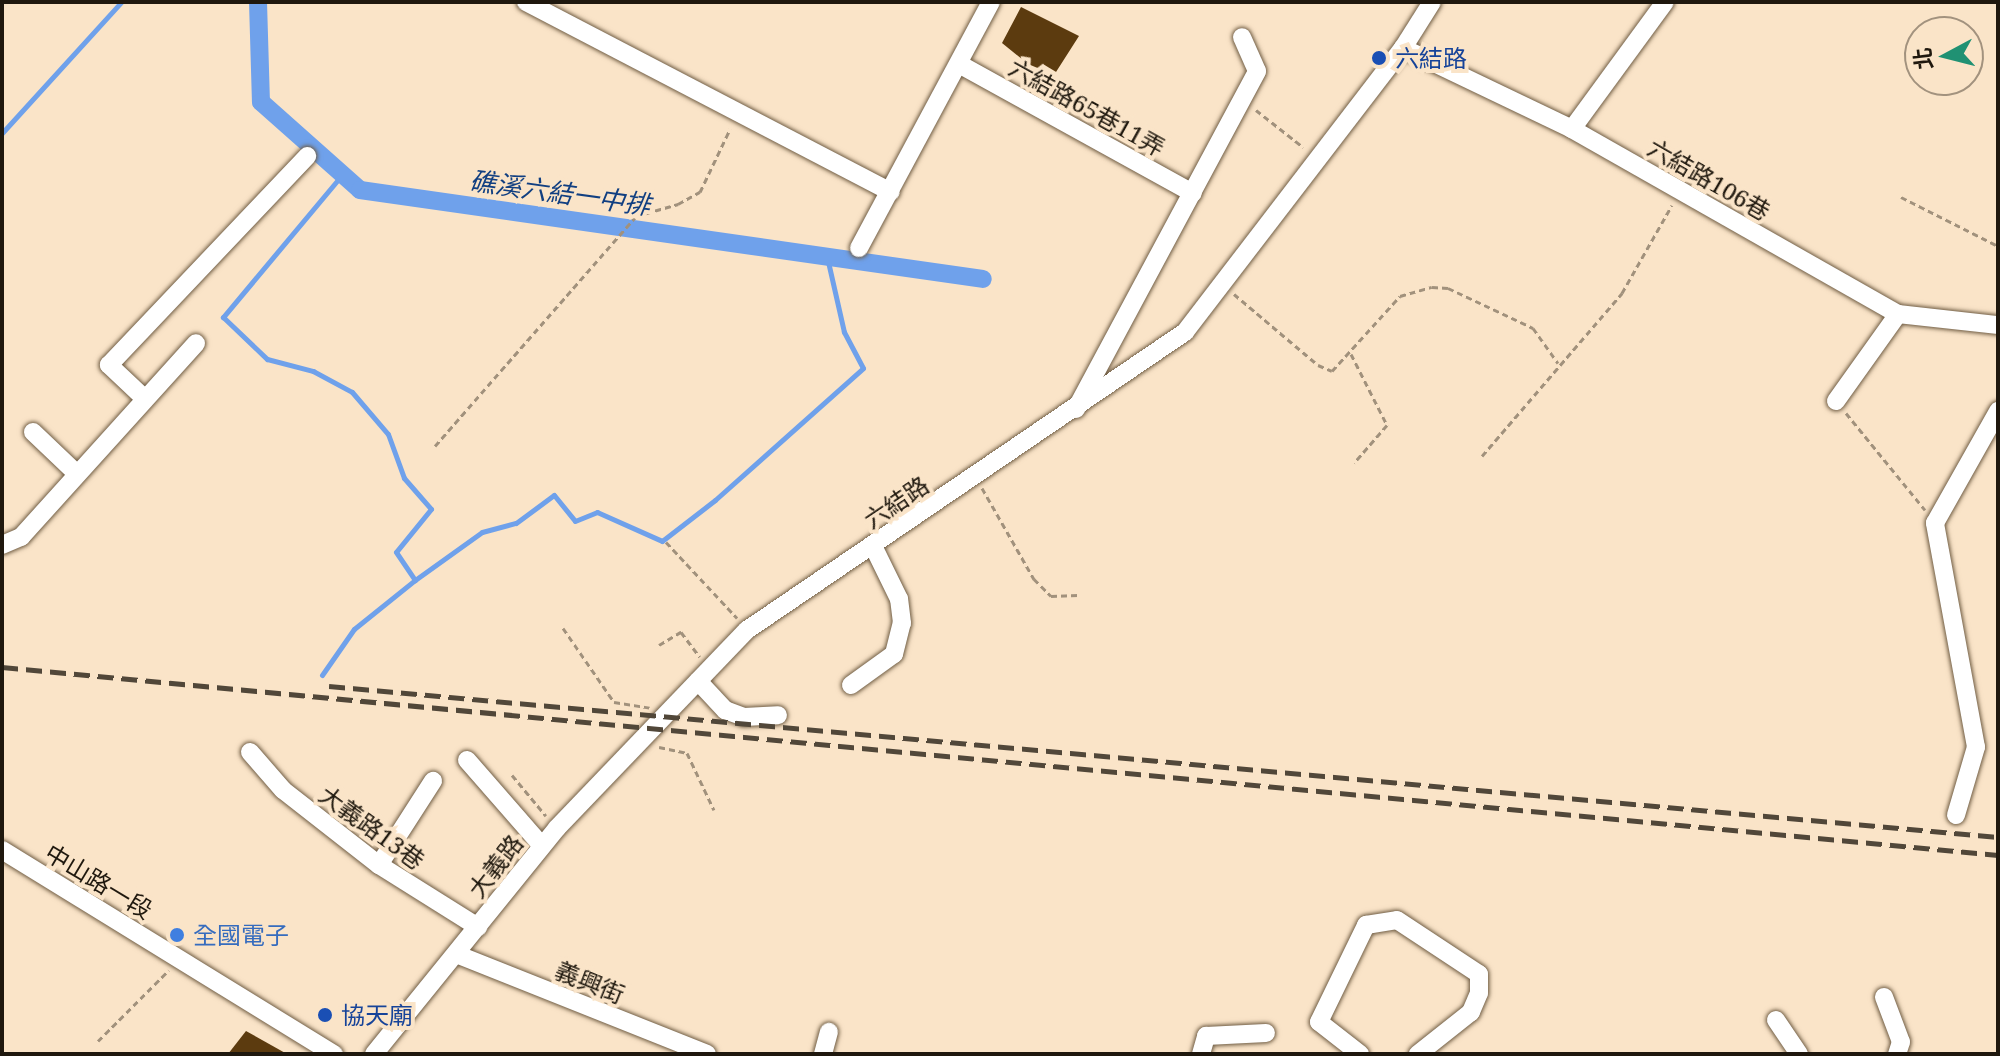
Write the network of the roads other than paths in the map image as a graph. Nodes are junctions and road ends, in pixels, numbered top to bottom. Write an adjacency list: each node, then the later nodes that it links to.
1 (526, 2): 10 (street)
2 (991, 2): 7 (street)
3 (1432, 2): 6 (street, 六結路)
4 (1665, 2): 8 (street)
5 (1242, 37): 11 (street)
6 (1403, 48): 8 (street, 六結路106巷); 19 (street, 六結路)
7 (959, 64): 10 (street); 11 (street, 六結路65巷11弄)
8 (1572, 129): 13 (street, 六結路106巷)
9 (307, 156): 16 (street)
10 (891, 192): 12 (street)
11 (1193, 193): 19 (street)
12 (859, 248)
13 (1898, 314): 14 (street, 六結路106巷); 17 (street)
14 (1998, 325)
15 (196, 343): 16 (street)
16 (143, 397): 21 (street)
17 (1836, 401)
18 (1998, 411): 31 (street)
19 (1075, 412): 23 (street, 六結路)
20 (33, 432): 21 (street)
21 (75, 472): 22 (street)
22 (2, 545)
23 (873, 546): 24 (street, 六結路); 25 (street)
24 (704, 675): 26 (street, 六結路); 27 (street)
25 (851, 685)
26 (667, 714): 32 (street, 大義路)
27 (778, 715)
28 (250, 752): 34 (street, 大義路13巷)
29 (467, 760): 32 (street)
30 (433, 781): 34 (street)
31 (1956, 815)
32 (542, 846): 35 (street, 大義路)
33 (2, 850): 42 (street, 中山路一段)
34 (379, 865): 35 (street, 大義路13巷)
35 (478, 927): 36 (street, 大義路)
36 (456, 954): 41 (street, 義興街); 43 (street, 大義路)
37 (1884, 997): 50 (street)
38 (1776, 1020): 49 (street)
39 (829, 1032): 45 (street)
40 (1266, 1033): 46 (street)
41 (674, 1048): 44 (street, 義興街)
42 (334, 1054)
43 (374, 1054)
44 (707, 1054)
45 (823, 1054)
46 (1201, 1054)
47 (1360, 1054): 48 (street)
48 (1418, 1054)
49 (1799, 1054)
50 (1897, 1054)

